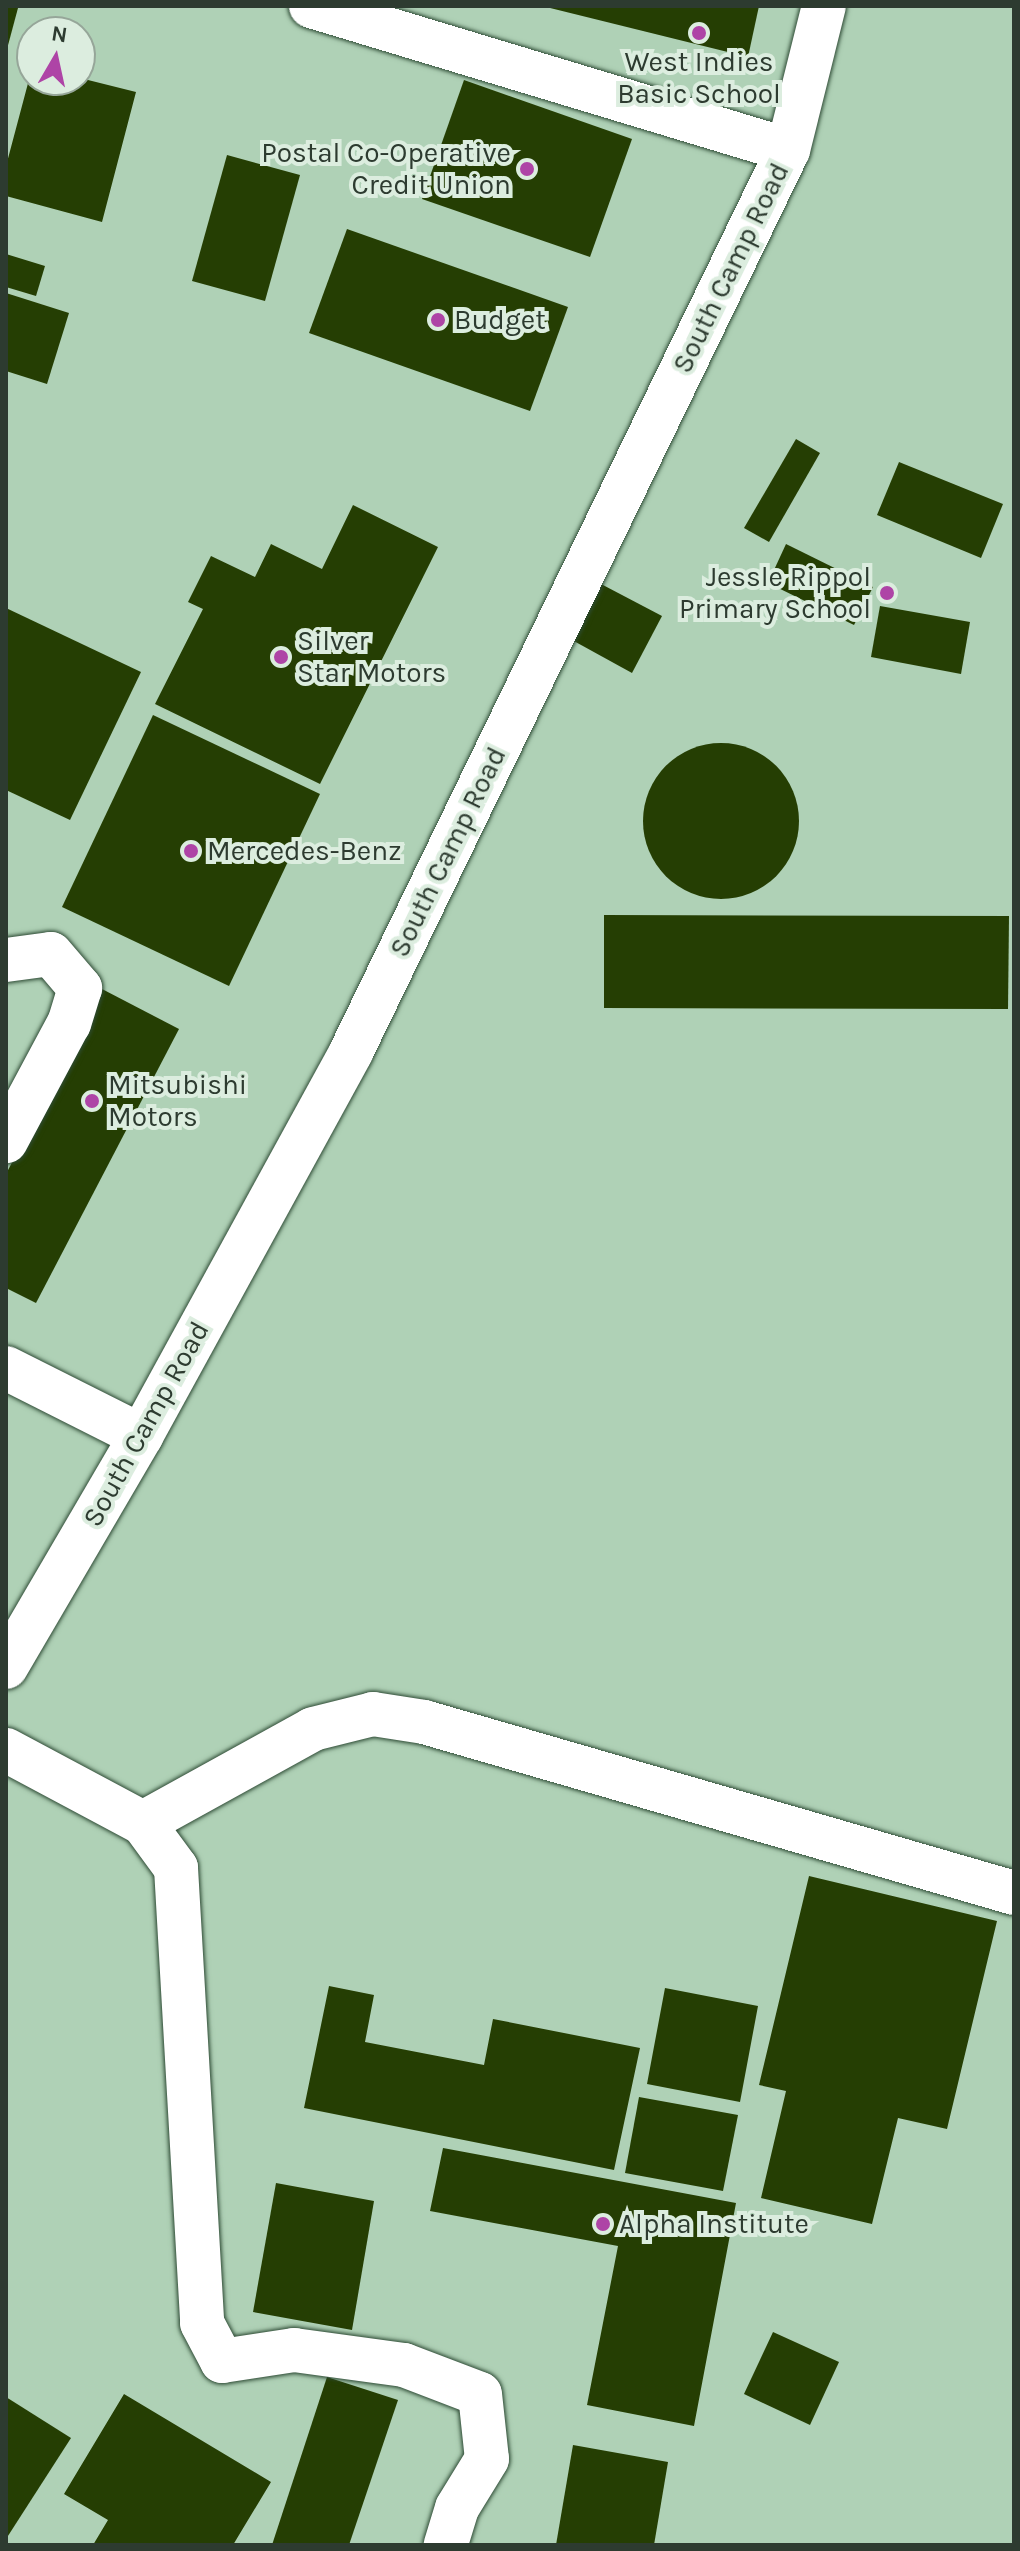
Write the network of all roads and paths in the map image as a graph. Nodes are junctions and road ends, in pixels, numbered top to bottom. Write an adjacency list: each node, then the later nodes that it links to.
1 (311, 6): 3 (main road)
2 (824, 6): 4 (main road, South Camp Road)
3 (365, 13): 4 (main road)
4 (788, 150): 8 (main road, South Camp Road)
5 (6, 960): 6 (main road)
6 (6, 1141)
7 (6, 1368): 8 (main road)
8 (141, 1436): 9 (main road, South Camp Road)
9 (6, 1667)
10 (6, 1750): 11 (main road)
11 (143, 1823): 12 (main road); 13 (main road)
12 (1014, 1893)
13 (446, 2545)

